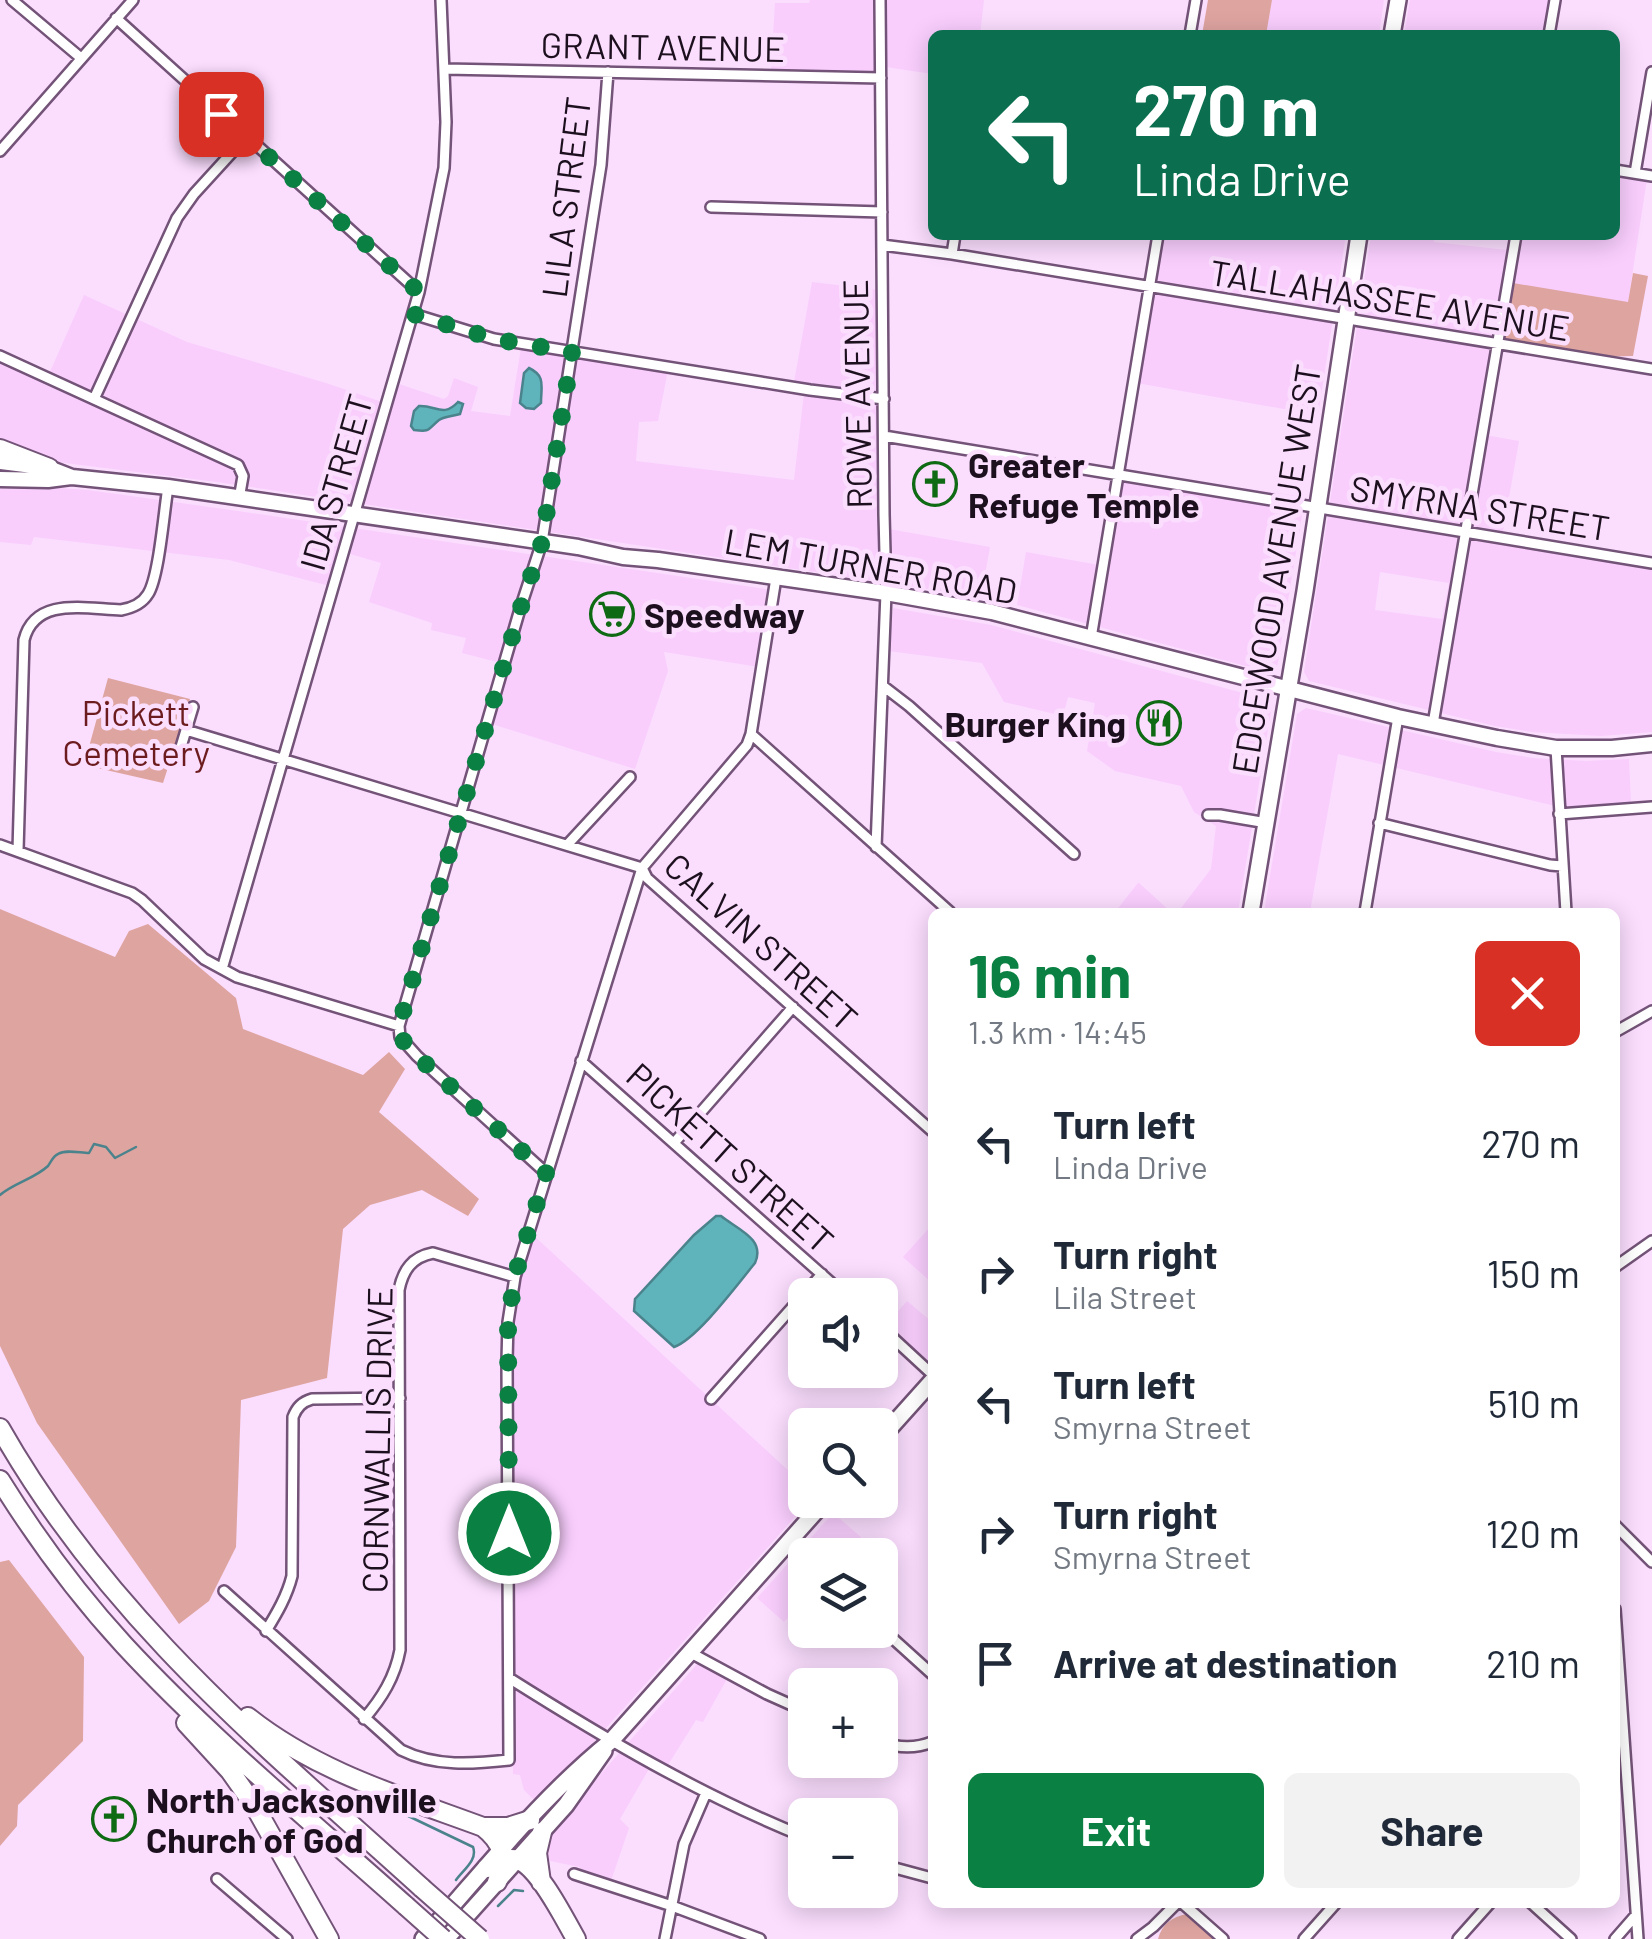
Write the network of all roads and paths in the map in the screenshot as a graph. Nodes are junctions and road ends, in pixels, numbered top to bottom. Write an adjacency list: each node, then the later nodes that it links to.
1 (12, 0): 12 (street)
2 (133, 0): 8 (street)
3 (441, 0): 13 (street, IDA STREET)
4 (880, 0): 16 (street, ROWE AVENUE)
5 (1196, 0): 9 (street)
6 (1398, 0): 10 (main road)
7 (1555, 0): 11 (street)
8 (116, 18): 12 (street); 17 (street)
9 (1191, 30)
10 (1393, 30)
11 (1549, 30)
12 (81, 58): 18 (street)
13 (444, 69): 14 (street, GRANT AVENUE); 31 (street, IDA STREET)
14 (608, 72): 16 (street, GRANT AVENUE); 35 (street, LILA STREET)
15 (1652, 72): 20 (street)
16 (881, 78): 23 (street, ROWE AVENUE)
17 (246, 137): 31 (street); 38 (street)
18 (2, 145)
19 (1620, 171): 20 (street)
20 (1636, 173): 21 (street)
21 (1652, 176)
22 (711, 207): 23 (street)
23 (882, 212): 28 (street, ROWE AVENUE)
24 (954, 240): 29 (street)
25 (1157, 240): 30 (street)
26 (1358, 240): 33 (main road, EDGEWOOD AVENUE WEST)
27 (1515, 240): 34 (street)
28 (882, 244): 29 (street, TALLAHASSEE AVENUE); 39 (street, ROWE AVENUE)
29 (952, 254): 30 (street, TALLAHASSEE AVENUE)
30 (1149, 288): 33 (street, TALLAHASSEE AVENUE); 44 (street)
31 (419, 292): 32 (street, IDA STREET)
32 (413, 314): 35 (street); 50 (street, IDA STREET)
33 (1345, 319): 34 (street, TALLAHASSEE AVENUE); 49 (main road, EDGEWOOD AVENUE WEST)
34 (1498, 345): 37 (street, TALLAHASSEE AVENUE); 51 (street)
35 (572, 352): 39 (street); 52 (street, LILA STREET)
36 (0, 356): 38 (street)
37 (1652, 369)
38 (94, 400): 48 (street)
39 (884, 400): 40 (street, ROWE AVENUE)
40 (884, 436): 44 (street, SMYRNA STREET); 55 (street, ROWE AVENUE)
41 (0, 450): 43 (highway)
42 (0, 462): 43 (main road)
43 (49, 468): 45 (main road)
44 (1118, 475): 49 (street, SMYRNA STREET); 56 (street)
45 (72, 476): 46 (main road); 47 (main road, LEM TURNER ROAD)
46 (0, 479)
47 (168, 488): 48 (main road, LEM TURNER ROAD); 78 (street)
48 (239, 499): 50 (main road, LEM TURNER ROAD)
49 (1317, 507): 51 (street, SMYRNA STREET); 58 (main road, EDGEWOOD AVENUE WEST)
50 (354, 515): 52 (main road, LEM TURNER ROAD); 67 (street, IDA STREET)
51 (1467, 532): 53 (street, SMYRNA STREET); 61 (street)
52 (542, 542): 54 (main road, LEM TURNER ROAD); 70 (street, LILA STREET)
53 (1652, 563)
54 (776, 578): 55 (main road, LEM TURNER ROAD); 63 (street)
55 (886, 593): 56 (main road, LEM TURNER ROAD); 57 (street, ROWE AVENUE)
56 (1091, 638): 58 (main road, LEM TURNER ROAD)
57 (883, 686): 77 (street, ROWE AVENUE); 79 (street)
58 (1288, 690): 60 (main road, LEM TURNER ROAD); 74 (main road, EDGEWOOD AVENUE WEST)
59 (193, 707): 62 (street)
60 (1398, 717): 61 (main road, LEM TURNER ROAD); 73 (street)
61 (1434, 724): 65 (main road, LEM TURNER ROAD)
62 (186, 730): 66 (street); 67 (street, CALVIN STREET)
63 (751, 734): 77 (street); 81 (street)
64 (1652, 744): 65 (main road, LEM TURNER ROAD)
65 (1556, 748): 71 (street)
66 (177, 760)
67 (282, 760): 70 (street, CALVIN STREET); 86 (street, IDA STREET)
68 (630, 777): 75 (street)
69 (1652, 808): 71 (street)
70 (462, 813): 75 (street, CALVIN STREET); 90 (street, LILA STREET)
71 (1558, 814): 80 (street)
72 (1208, 816): 74 (street)
73 (1380, 823): 80 (street); 84 (street)
74 (1267, 824): 83 (main road, EDGEWOOD AVENUE WEST)
75 (568, 844): 81 (street, CALVIN STREET)
76 (0, 845): 78 (street)
77 (876, 846): 82 (street)
78 (18, 851): 86 (street)
79 (1074, 854)
80 (1562, 866): 85 (street)
81 (642, 868): 87 (street, CALVIN STREET); 91 (street)
82 (946, 908)
83 (1253, 908)
84 (1366, 908)
85 (1566, 908)
86 (222, 969): 90 (street)
87 (793, 1007): 92 (street, CALVIN STREET); 93 (street)
88 (1652, 1011): 89 (street)
89 (1620, 1029)
90 (400, 1032): 94 (street)
91 (581, 1060): 93 (street, PICKETT STREET); 94 (street)
92 (928, 1127)
93 (674, 1142): 97 (street, PICKETT STREET)
94 (546, 1173): 98 (street)
95 (1652, 1241): 96 (street)
96 (1620, 1263)
97 (822, 1274): 99 (street, PICKETT STREET); 104 (street)
98 (515, 1276): 103 (street, CORNWALLIS DRIVE); 120 (street)
99 (826, 1278)
100 (898, 1343): 101 (street)
101 (928, 1370)
102 (928, 1386): 105 (main road)
103 (400, 1398): 116 (street); 122 (street, CORNWALLIS DRIVE)
104 (711, 1398)
105 (898, 1419)
106 (0, 1428): 114 (highway)
107 (0, 1480): 115 (highway)
108 (810, 1518): 110 (main road)
109 (1620, 1530): 112 (street)
110 (792, 1538)
111 (788, 1543): 118 (main road)
112 (1652, 1562)
113 (224, 1591): 116 (street)
114 (121, 1600): 131 (highway); 153 (highway, bridge)
115 (110, 1630): 150 (highway); 152 (highway, bridge)
116 (266, 1631): 122 (street)
117 (898, 1643): 119 (street)
118 (691, 1652): 121 (street); 124 (main road)
119 (928, 1670)
120 (509, 1678): 122 (street); 124 (street)
121 (788, 1703)
122 (364, 1719)
123 (1620, 1732): 127 (street)
124 (611, 1741): 129 (street); 130 (main road)
125 (928, 1744): 126 (street)
126 (898, 1746)
127 (1625, 1756): 128 (street); 145 (street)
128 (1620, 1762)
129 (706, 1793): 132 (street); 139 (street)
130 (536, 1826): 131 (highway); 133 (main road); 138 (highway)
131 (483, 1827): 133 (highway)
132 (788, 1829)
133 (501, 1864): 138 (highway); 151 (main road); 152 (main road)
134 (898, 1870): 136 (street)
135 (574, 1874): 139 (street)
136 (928, 1877)
137 (218, 1879): 146 (street)
138 (542, 1883): 154 (highway)
139 (672, 1906): 155 (street); 156 (street)
140 (1175, 1908): 147 (street)
141 (1187, 1908): 158 (street)
142 (1332, 1908): 159 (street)
143 (1486, 1908): 160 (street)
144 (1537, 1908): 161 (street)
145 (1636, 1916): 162 (street); 163 (street)
146 (276, 1929): 148 (street); 149 (street)
147 (1150, 1935): 157 (street)
148 (267, 1939)
149 (287, 1939)
150 (329, 1939)
151 (423, 1939)
152 (444, 1939)
153 (480, 1939)
154 (576, 1939)
155 (665, 1939)
156 (760, 1939)
157 (1137, 1939)
158 (1223, 1939)
159 (1304, 1939)
160 (1458, 1939)
161 (1571, 1939)
162 (1615, 1939)
163 (1638, 1939)

